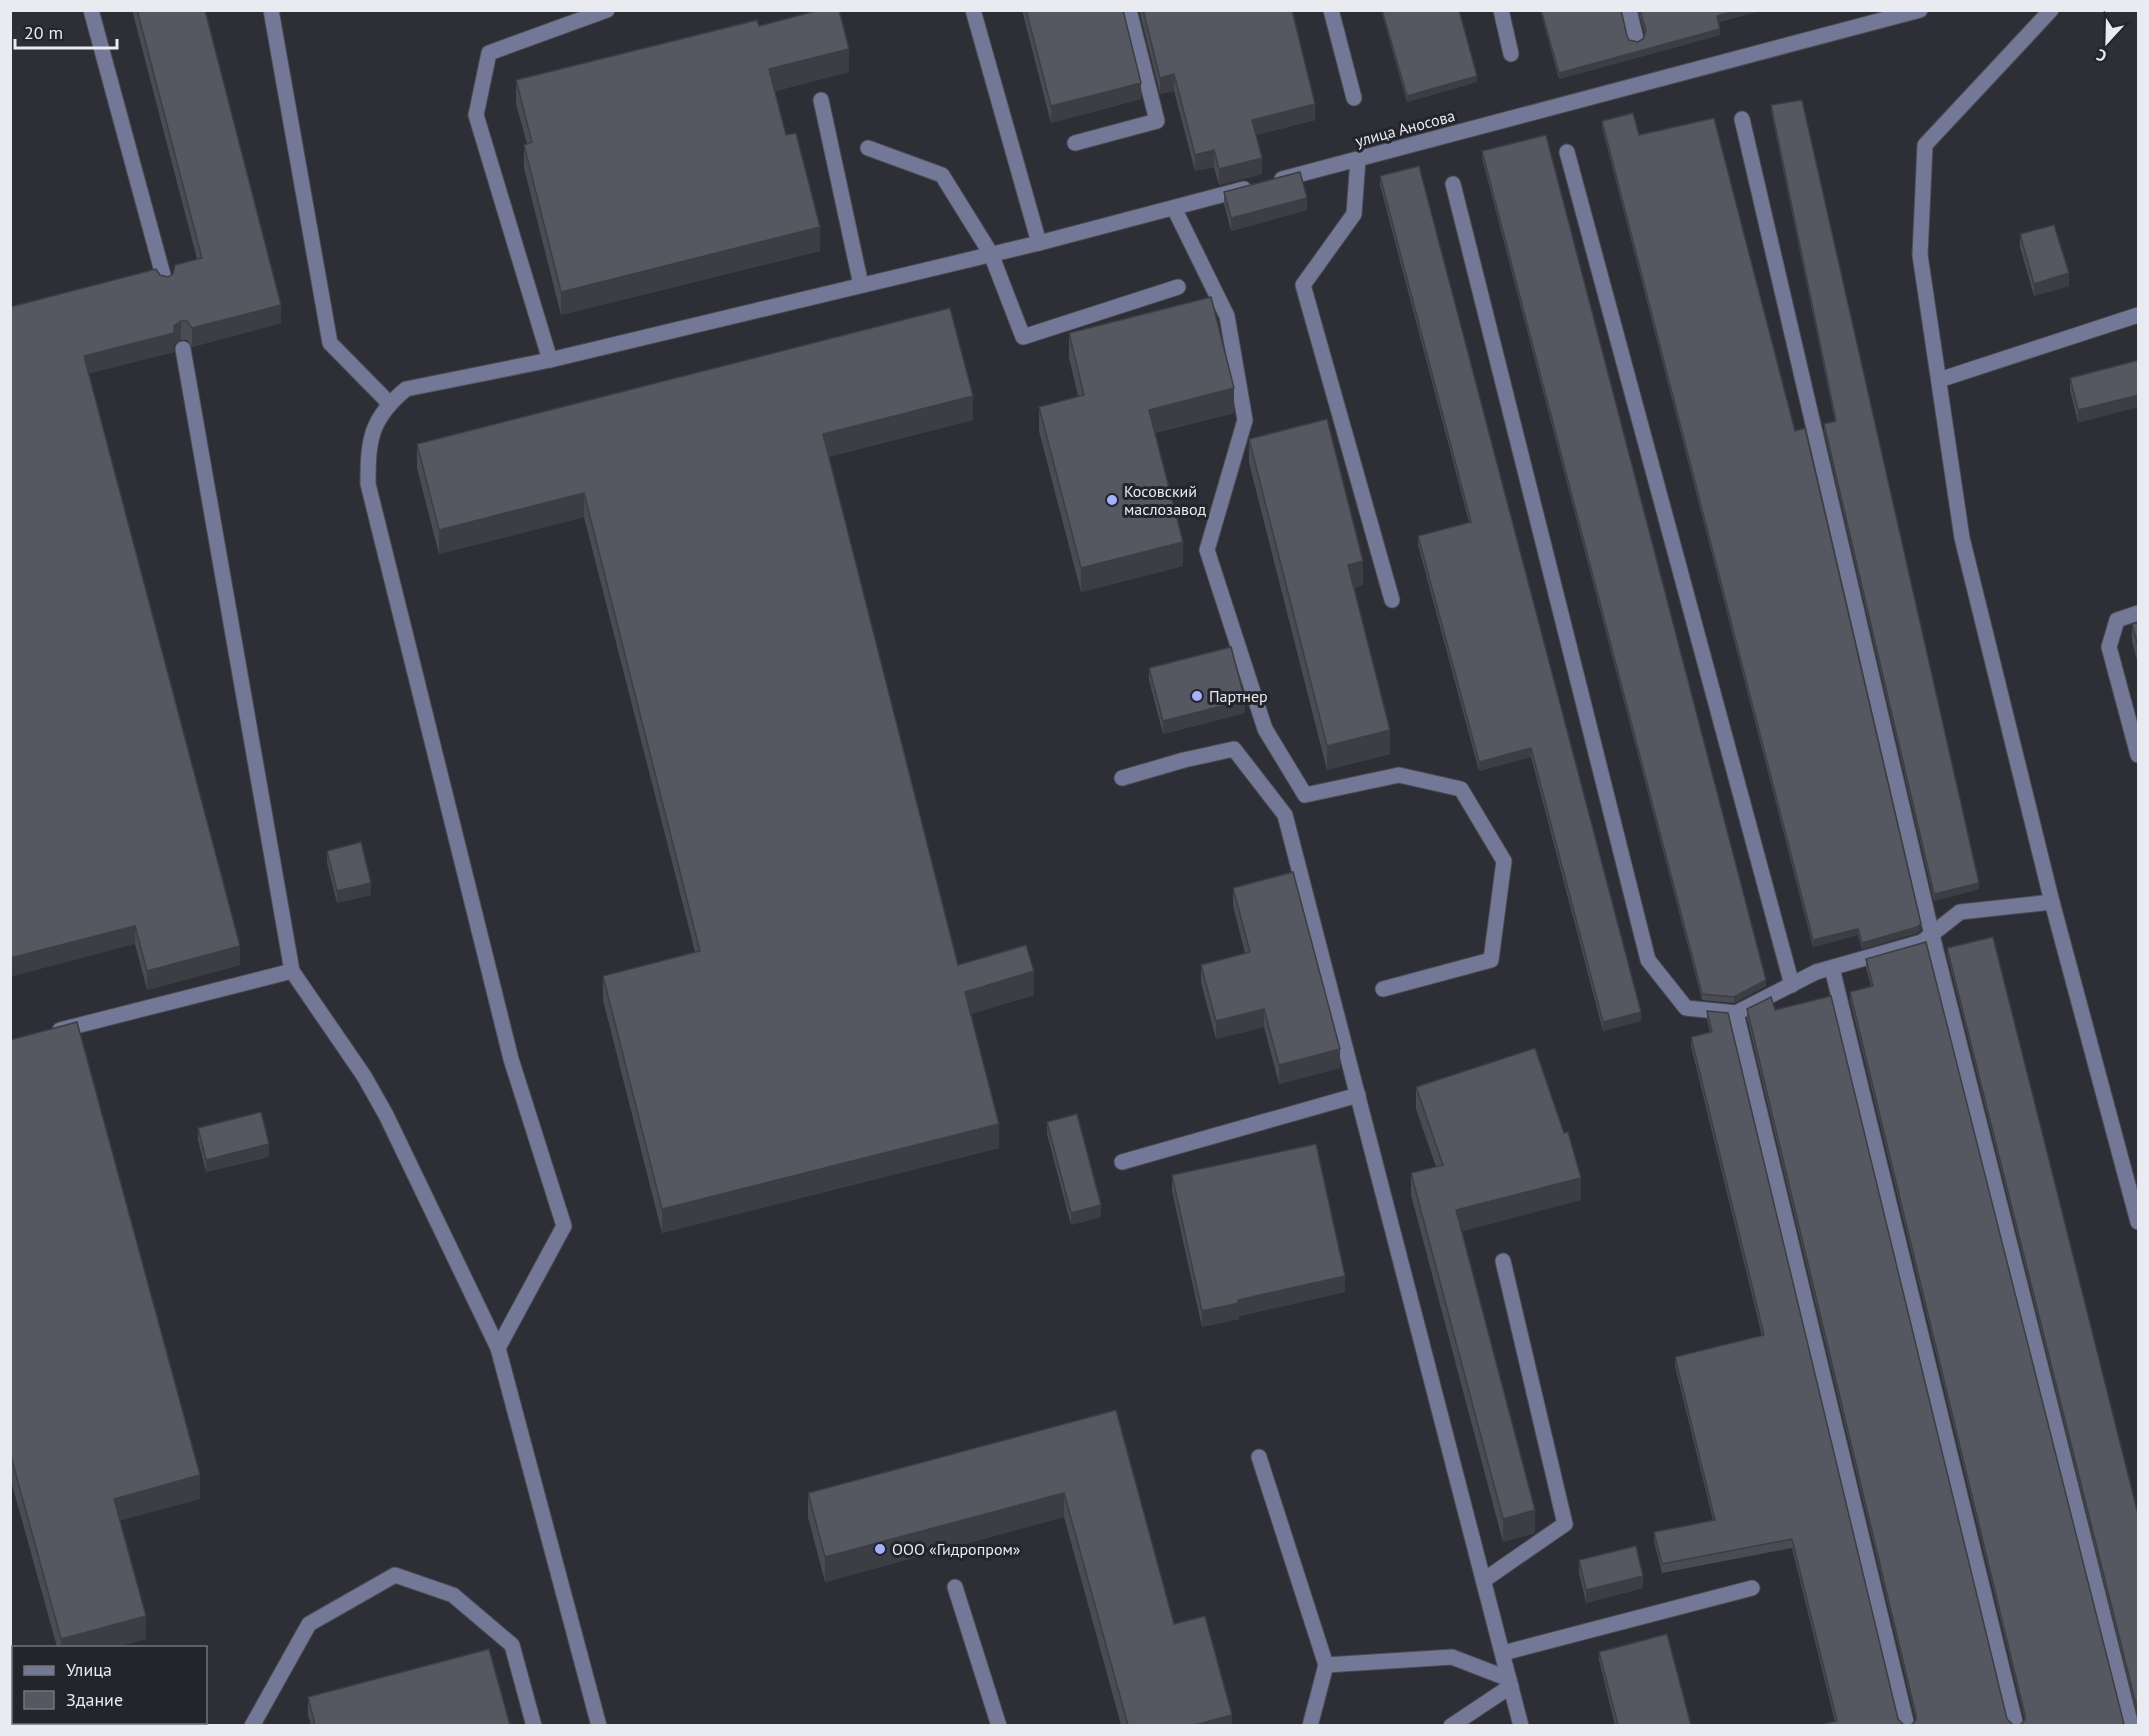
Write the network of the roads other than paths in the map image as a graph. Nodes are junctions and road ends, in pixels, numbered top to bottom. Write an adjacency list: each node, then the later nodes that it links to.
1 (92, 10): 25 (street)
2 (271, 10): 31 (street)
3 (608, 10): 29 (street)
4 (973, 10): 22 (street)
5 (1129, 10): 16 (street)
6 (1331, 10): 13 (street)
7 (1501, 10): 12 (street)
8 (1629, 10): 11 (street)
9 (1920, 10): 19 (street, улица Аносова)
10 (2051, 10): 30 (street)
11 (1636, 39)
12 (1511, 54)
13 (1354, 98)
14 (821, 100): 24 (street)
15 (1742, 119): 37 (street)
16 (1075, 143)
17 (868, 148): 23 (street)
18 (1567, 152): 40 (street)
19 (1358, 159): 21 (street, улица Аносова); 32 (street)
20 (1453, 184): 42 (street)
21 (1174, 208): 22 (street, улица Аносова); 41 (street)
22 (1039, 243): 23 (street, улица Аносова)
23 (991, 254): 24 (street, улица Аносова); 26 (street)
24 (861, 285): 29 (street, улица Аносова)
25 (166, 286)
26 (1178, 287)
27 (2139, 315): 30 (street)
28 (183, 349): 39 (street)
29 (550, 360): 31 (street, улица Аносова)
30 (1939, 380): 36 (street)
31 (389, 403): 48 (street)
32 (1392, 600)
33 (2139, 613): 34 (street)
34 (2139, 755)
35 (1122, 778): 44 (street)
36 (2052, 902): 37 (street); 46 (street)
37 (1932, 934): 38 (street); 65 (street)
38 (1832, 968): 40 (street); 64 (street)
39 (292, 971): 43 (street); 48 (street)
40 (1792, 985): 42 (street)
41 (1383, 989)
42 (1736, 1013): 63 (street)
43 (44, 1034)
44 (1358, 1095): 45 (street); 50 (street)
45 (1122, 1162)
46 (2139, 1222)
47 (1503, 1261): 50 (street)
48 (498, 1348): 58 (street)
49 (1258, 1457): 54 (street)
50 (1484, 1580): 53 (street)
51 (955, 1587): 59 (street)
52 (1752, 1588): 53 (street)
53 (1503, 1653): 55 (street)
54 (1326, 1665): 55 (street); 60 (street)
55 (1510, 1683): 61 (street); 62 (street)
56 (252, 1725): 57 (street)
57 (534, 1725)
58 (599, 1725)
59 (999, 1725)
60 (1310, 1725)
61 (1451, 1725)
62 (1521, 1725)
63 (1907, 1725)
64 (2016, 1725)
65 (2131, 1725)

